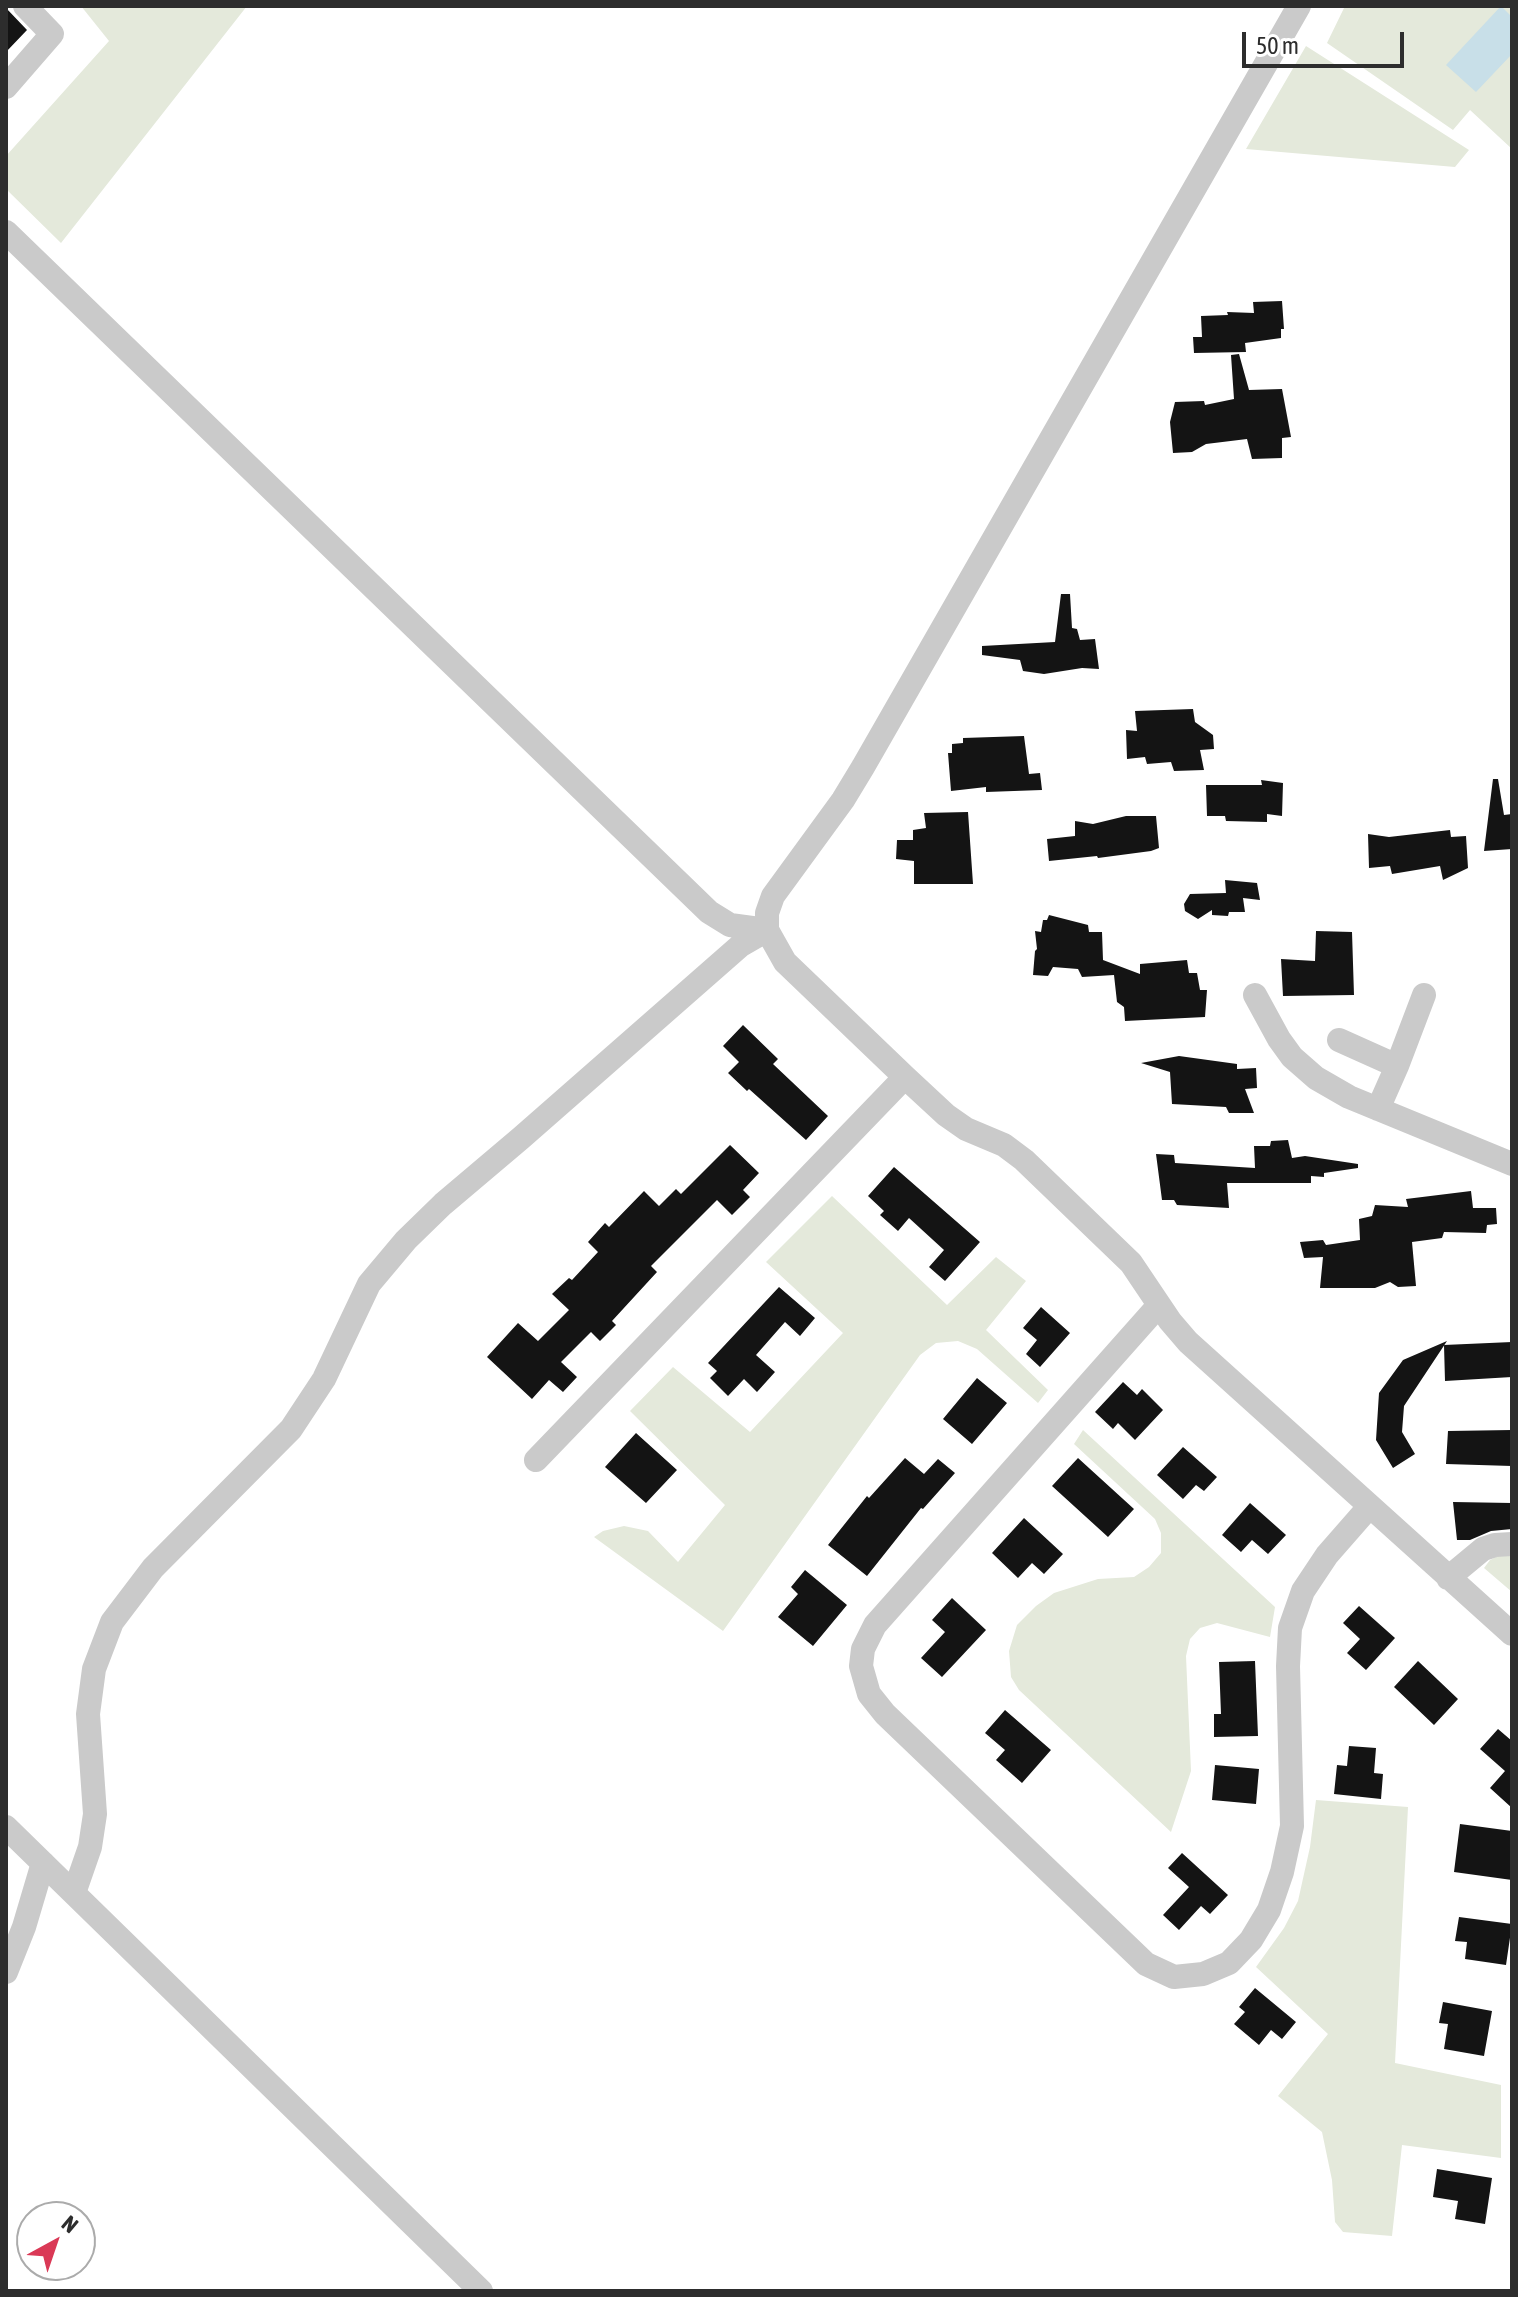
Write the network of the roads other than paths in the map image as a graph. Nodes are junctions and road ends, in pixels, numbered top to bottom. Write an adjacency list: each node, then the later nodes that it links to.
1 (25, 6): 3 (street)
2 (1299, 6): 5 (street)
3 (6, 87)
4 (6, 232): 5 (street)
5 (767, 930): 10 (street); 21 (street)
6 (1255, 995): 11 (street)
7 (1424, 995): 9 (street)
8 (1339, 1040): 9 (street)
9 (1397, 1066): 11 (street)
10 (905, 1077): 13 (street); 14 (street)
11 (1378, 1109): 12 (street)
12 (1512, 1164)
13 (1159, 1305): 15 (street); 15 (street)
14 (536, 1460)
15 (1369, 1507): 17 (street)
16 (1512, 1544): 17 (street)
17 (1448, 1578): 18 (street)
18 (1512, 1634)
19 (6, 1827): 20 (street)
20 (43, 1863): 21 (street); 22 (street)
21 (74, 1893): 23 (street)
22 (6, 1972)
23 (481, 2291)

